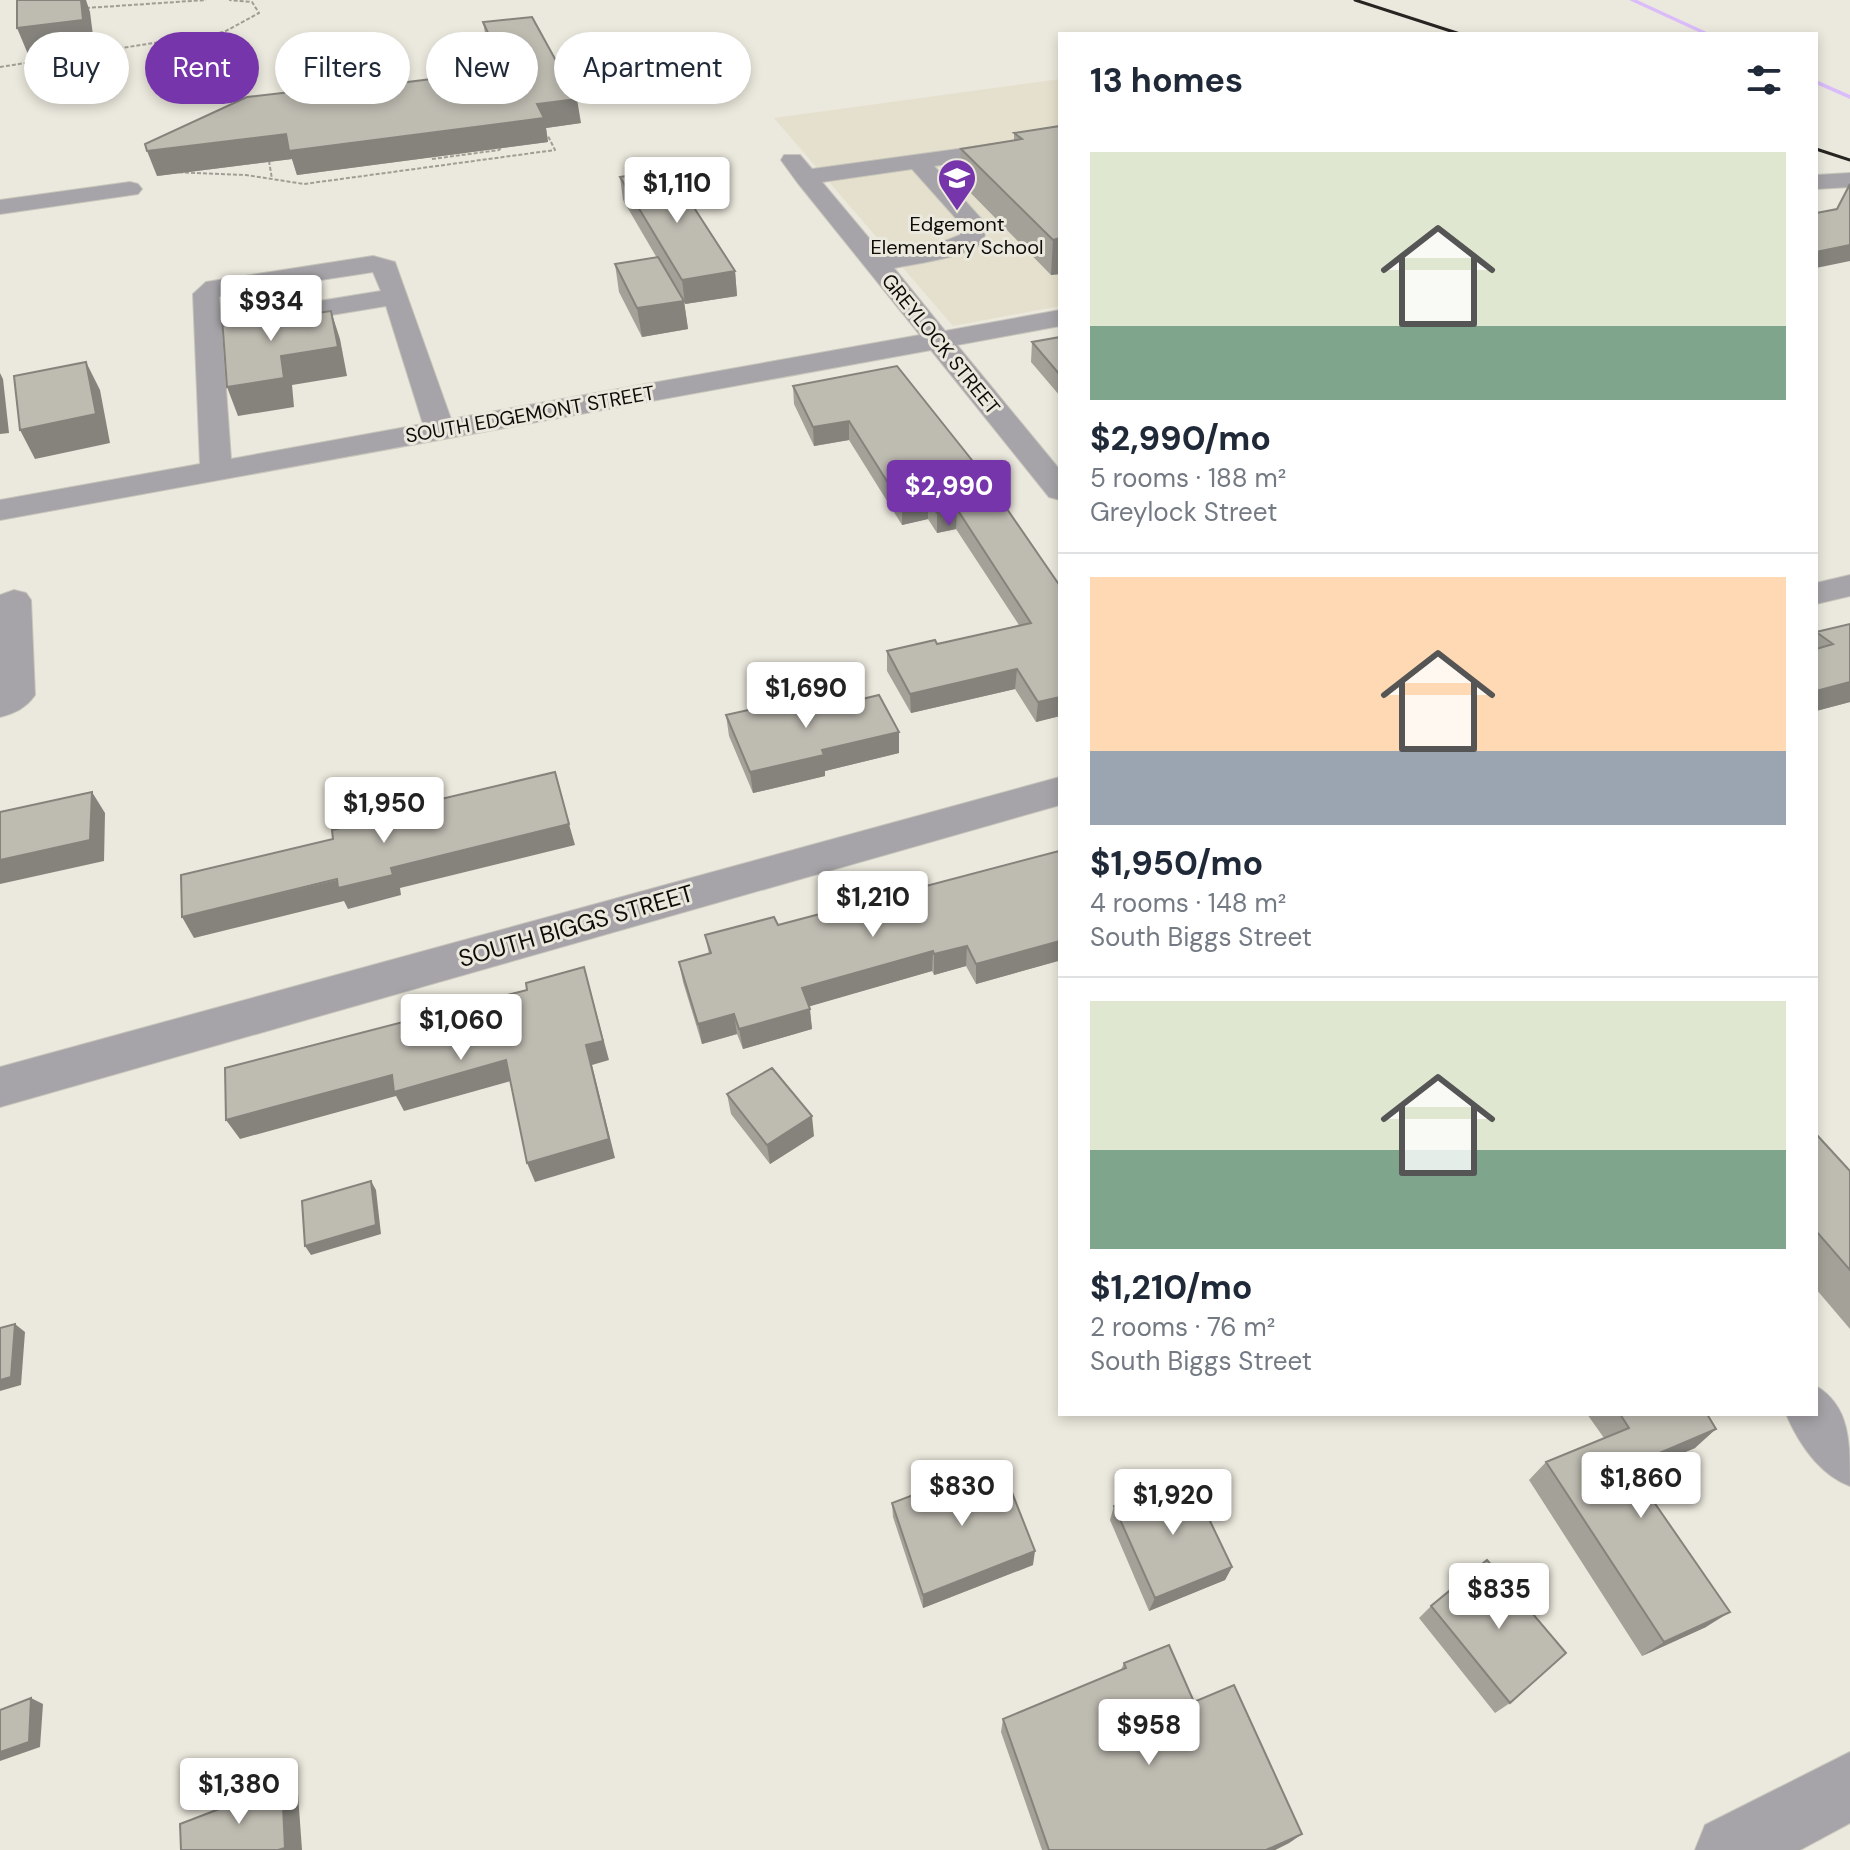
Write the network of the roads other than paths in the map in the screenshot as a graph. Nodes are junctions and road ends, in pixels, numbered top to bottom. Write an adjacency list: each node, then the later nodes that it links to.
1 (1058, 142): 2 (street)
2 (917, 161): 7 (street); 7 (street, GREYLOCK STREET)
3 (1850, 180): 4 (street)
4 (1818, 182)
5 (130, 189): 6 (street)
6 (0, 207)
7 (877, 264): 11 (street, GREYLOCK STREET)
8 (394, 297): 10 (street); 10 (street); 12 (street)
9 (1058, 318): 11 (street, SOUTH EDGEMONT STREET)
10 (208, 327): 13 (street)
11 (938, 341): 12 (street, SOUTH EDGEMONT STREET); 14 (street, GREYLOCK STREET)
12 (440, 431): 13 (street, SOUTH EDGEMONT STREET)
13 (216, 470): 15 (street, SOUTH EDGEMONT STREET)
14 (1058, 488)
15 (0, 510)
16 (1850, 585): 17 (street)
17 (1818, 593)
18 (14, 600): 19 (street)
19 (0, 705)
20 (1058, 792): 21 (street, SOUTH BIGGS STREET)
21 (0, 1087)
22 (1817, 1416): 23 (street)
23 (1850, 1457)
24 (1850, 1786): 25 (street)
25 (1730, 1850)

